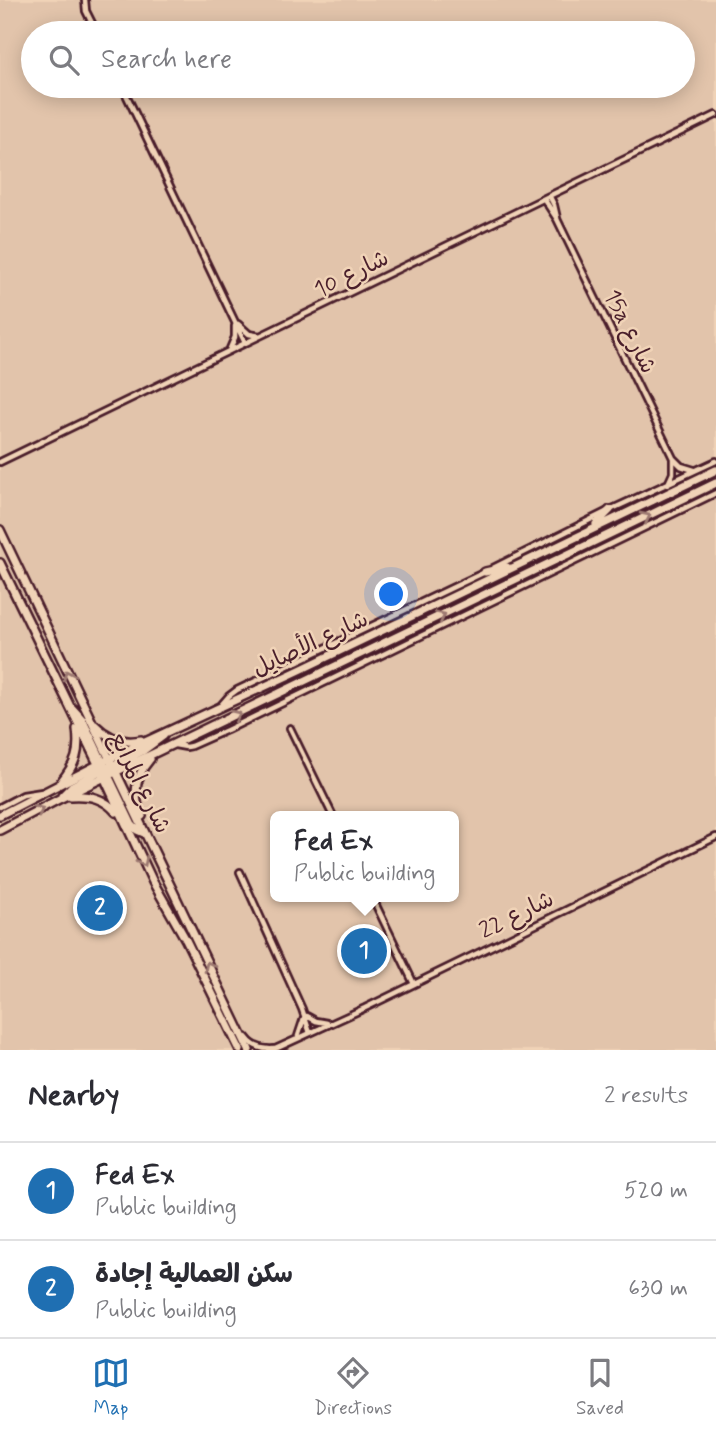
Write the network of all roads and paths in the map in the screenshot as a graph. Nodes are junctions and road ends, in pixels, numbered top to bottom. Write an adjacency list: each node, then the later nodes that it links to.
1 (85, 0): 2 (street)
2 (91, 21)
3 (128, 98): 6 (street)
4 (716, 115): 5 (street, شارع 10)
5 (547, 198): 7 (street, شارع 10); 10 (street, 15a شارع)
6 (235, 322): 7 (street); 8 (street); 9 (street)
7 (261, 336): 8 (street, شارع 10)
8 (245, 343): 9 (street, شارع 10)
9 (228, 351): 12 (street, شارع 10)
10 (673, 458): 14 (street); 16 (street)
11 (716, 461): 14 (street)
12 (0, 462)
13 (716, 470): 19 (main road, شارع الأصايل)
14 (696, 471): 16 (street)
15 (716, 483): 32 (main road, شارع الأصايل, one-way to 15)
16 (668, 484): 18 (street)
17 (716, 493): 32 (street)
18 (610, 510): 19 (main road); 23 (street)
19 (591, 529): 22 (main road, شارع الأصايل)
20 (0, 530): 28 (main road, شارع المرابع, one-way to 20)
21 (0, 564): 25 (main road, شارع المرابع)
22 (514, 566): 23 (main road); 27 (main road, شارع الأصايل)
23 (485, 572): 27 (street)
24 (0, 577): 25 (street)
25 (9, 581): 26 (main road, شارع المرابع)
26 (69, 705): 29 (main road, شارع المرابع); 34 (main road)
27 (220, 707): 31 (main road, شارع الأصايل)
28 (88, 716): 31 (main road); 34 (main road, شارع المرابع)
29 (76, 721): 34 (main road, شارع المرابع); 35 (main road)
30 (290, 728): 39 (street)
31 (168, 731): 34 (main road, شارع الأصايل)
32 (175, 745): 33 (main road, شارع الأصايل)
33 (156, 754): 34 (main road, شارع الأصايل); 43 (main road)
34 (106, 769): 35 (main road, شارع الأصايل); 37 (main road, شارع الأصايل); 41 (main road, شارع المرابع); 43 (main road, شارع المرابع)
35 (60, 783): 36 (main road, شارع الأصايل)
36 (43, 792): 38 (street); 40 (main road, شارع الأصايل)
37 (64, 797): 41 (main road); 42 (main road, شارع الأصايل, one-way to 37)
38 (0, 807)
39 (331, 811)
40 (0, 815)
41 (124, 823): 53 (main road, شارع المرابع, one-way to 53)
42 (0, 830)
43 (145, 834): 50 (main road, شارع المرابع, one-way to 43)
44 (716, 836): 47 (street, شارع 22)
45 (240, 872): 48 (street)
46 (374, 902): 47 (street)
47 (414, 984): 49 (street, شارع 22)
48 (306, 1017): 49 (street); 51 (street); 52 (street)
49 (331, 1023): 51 (street, شارع 22)
50 (237, 1025): 54 (street, شارع 22); 55 (main road, شارع المرابع)
51 (312, 1032): 52 (street, شارع 22)
52 (297, 1038): 54 (street, شارع 22)
53 (239, 1049)
54 (274, 1049)
55 (249, 1050)

